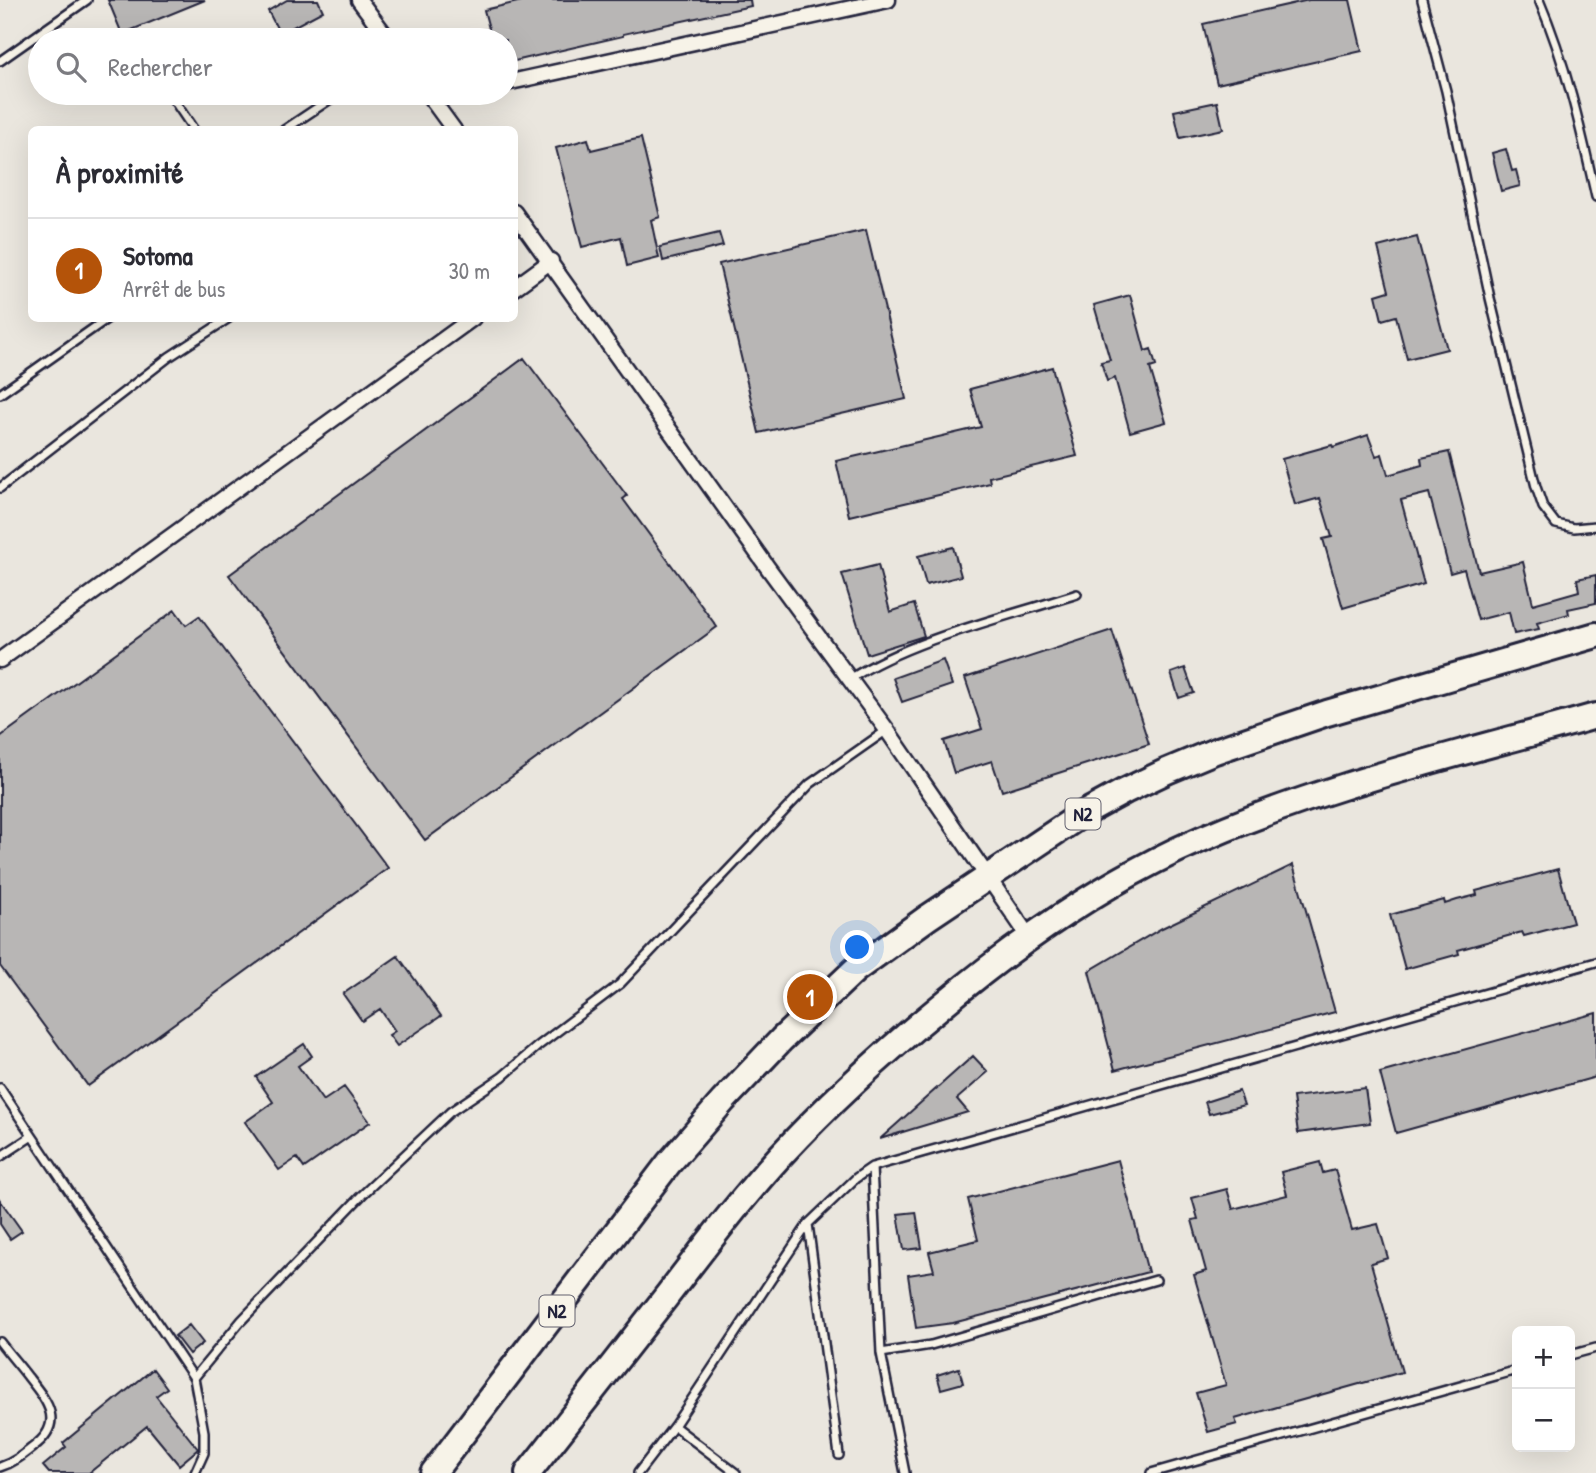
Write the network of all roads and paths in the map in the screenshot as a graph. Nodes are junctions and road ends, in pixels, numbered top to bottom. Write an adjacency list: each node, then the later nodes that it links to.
1 (87, 0): 6 (lane)
2 (359, 0): 7 (street)
3 (888, 0): 10 (street)
4 (1422, 0): 26 (lane)
5 (1539, 0): 17 (lane)
6 (47, 28)
7 (379, 28)
8 (28, 41): 9 (lane)
9 (0, 61)
10 (518, 80)
11 (177, 105): 14 (lane)
12 (322, 105): 15 (lane)
13 (436, 105): 16 (street)
14 (191, 126)
15 (290, 126)
16 (451, 126)
17 (1596, 197)
18 (518, 217): 19 (street)
19 (551, 261): 20 (street); 30 (street)
20 (518, 285)
21 (102, 322): 24 (lane)
22 (223, 322): 25 (lane)
23 (467, 322): 29 (street)
24 (0, 394)
25 (0, 488)
26 (1596, 526)
27 (1077, 594): 30 (lane)
28 (1596, 635): 33 (highway, N2)
29 (0, 660)
30 (850, 679): 32 (street)
31 (1596, 716): 34 (highway)
32 (887, 730): 33 (street); 47 (lane)
33 (986, 876): 34 (street); 52 (highway, N2)
34 (1029, 937): 53 (highway)
35 (1596, 962): 39 (lane)
36 (0, 1088): 37 (lane)
37 (32, 1136): 38 (lane); 47 (lane)
38 (0, 1157)
39 (872, 1167): 40 (lane); 44 (lane)
40 (808, 1224): 48 (lane); 49 (lane)
41 (1156, 1280): 44 (lane)
42 (0, 1342): 50 (lane)
43 (1596, 1348): 45 (lane)
44 (881, 1353): 56 (lane)
45 (1575, 1354)
46 (1512, 1371): 57 (lane)
47 (194, 1378): 51 (lane)
48 (674, 1426): 54 (lane); 55 (lane)
49 (839, 1455)
50 (0, 1466)
51 (195, 1473)
52 (433, 1473)
53 (528, 1473)
54 (638, 1473)
55 (736, 1473)
56 (905, 1473)
57 (1152, 1473)

